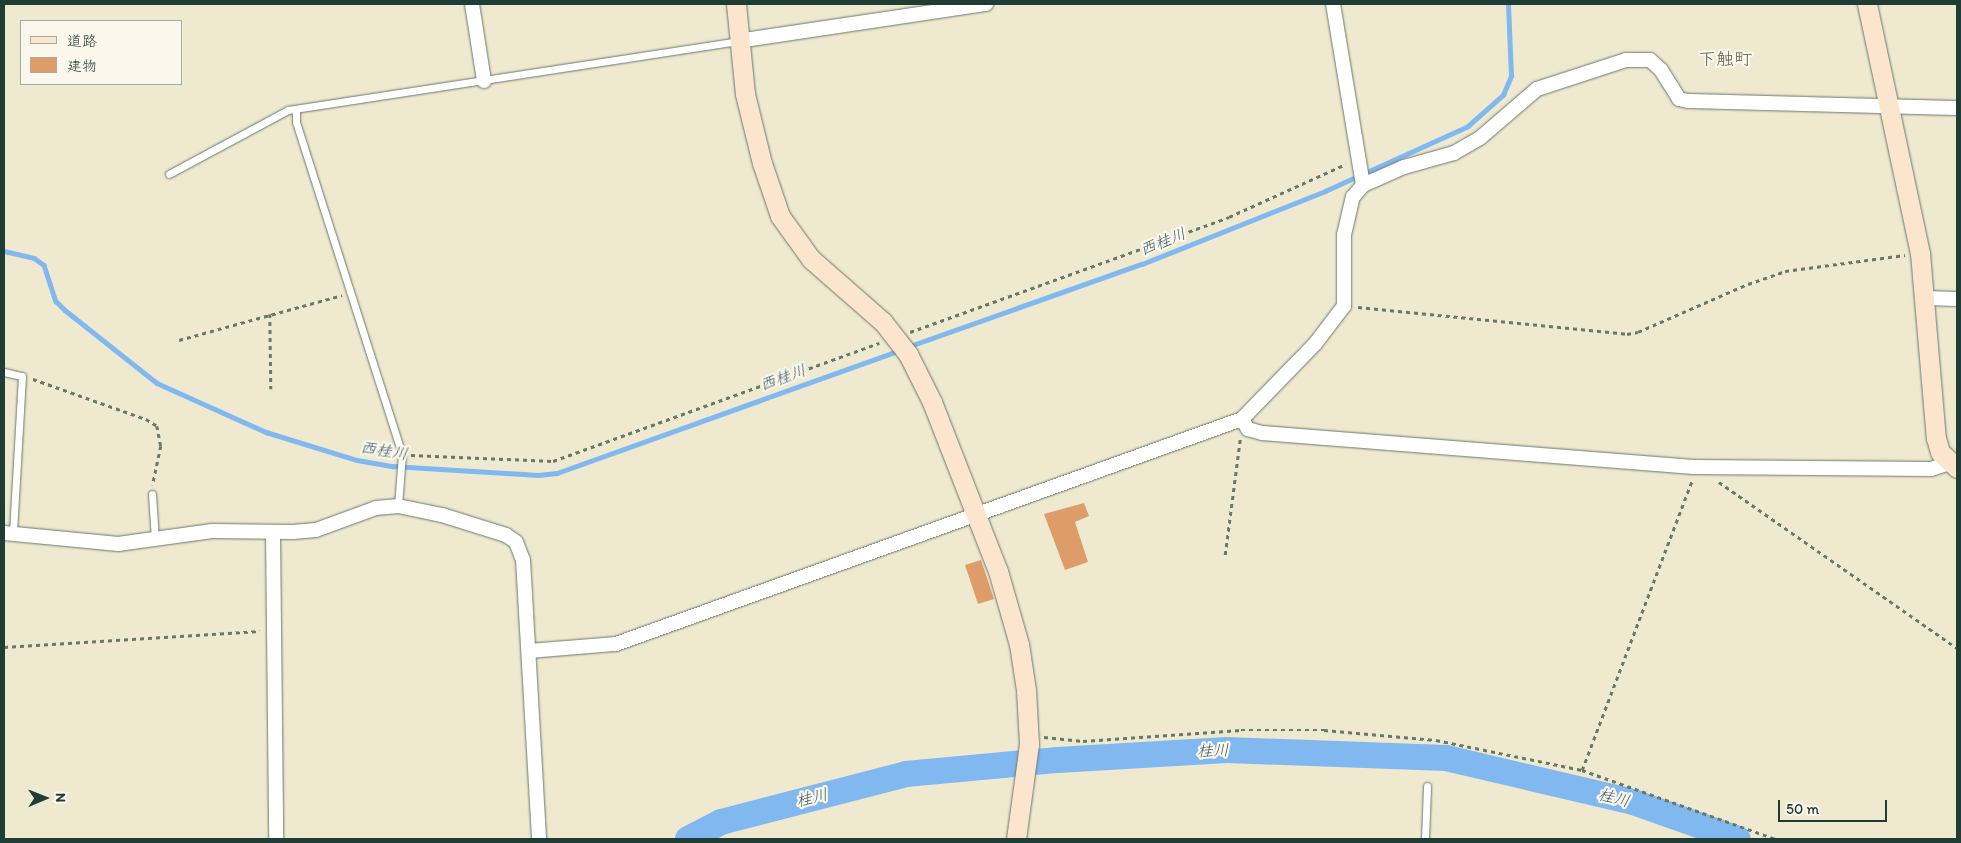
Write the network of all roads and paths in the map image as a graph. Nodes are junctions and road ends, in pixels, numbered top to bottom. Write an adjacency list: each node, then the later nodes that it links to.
1 (472, 4): 7 (street)
2 (736, 4): 6 (street)
3 (986, 4): 6 (street)
4 (1333, 4): 11 (street)
5 (1867, 4): 8 (street)
6 (738, 42): 7 (lane); 20 (street)
7 (484, 81): 10 (lane)
8 (1890, 107): 9 (street); 11 (street); 13 (street)
9 (1957, 108)
10 (296, 110): 12 (lane); 14 (lane)
11 (1361, 172): 17 (street); 20 (path)
12 (169, 174)
13 (1920, 253): 15 (street); 17 (path)
14 (350, 293): 18 (path); 25 (lane)
15 (1926, 298): 16 (street); 26 (street)
16 (1957, 299)
17 (1344, 306): 24 (street)
18 (270, 314): 19 (path); 23 (path)
19 (179, 340)
20 (901, 345): 25 (path); 30 (street)
21 (4, 372): 22 (lane)
22 (22, 376): 28 (path); 32 (lane)
23 (271, 389)
24 (1242, 419): 27 (street); 30 (street); 34 (path)
25 (402, 457): 29 (lane)
26 (1954, 466): 27 (street)
27 (1700, 467): 37 (path); 40 (path)
28 (152, 494): 33 (lane)
29 (398, 506): 31 (street); 38 (street)
30 (977, 514): 38 (street); 39 (street)
31 (274, 532): 33 (street); 35 (street)
32 (9, 533): 33 (street)
33 (155, 539)
34 (1225, 554)
35 (274, 630): 36 (path); 42 (street)
36 (4, 647)
37 (1957, 648)
38 (530, 651): 43 (street)
39 (1029, 741): 40 (path); 44 (street)
40 (1582, 770): 46 (path)
41 (1427, 786): 45 (lane)
42 (276, 839)
43 (539, 839)
44 (1016, 839)
45 (1425, 839)
46 (1776, 839)

